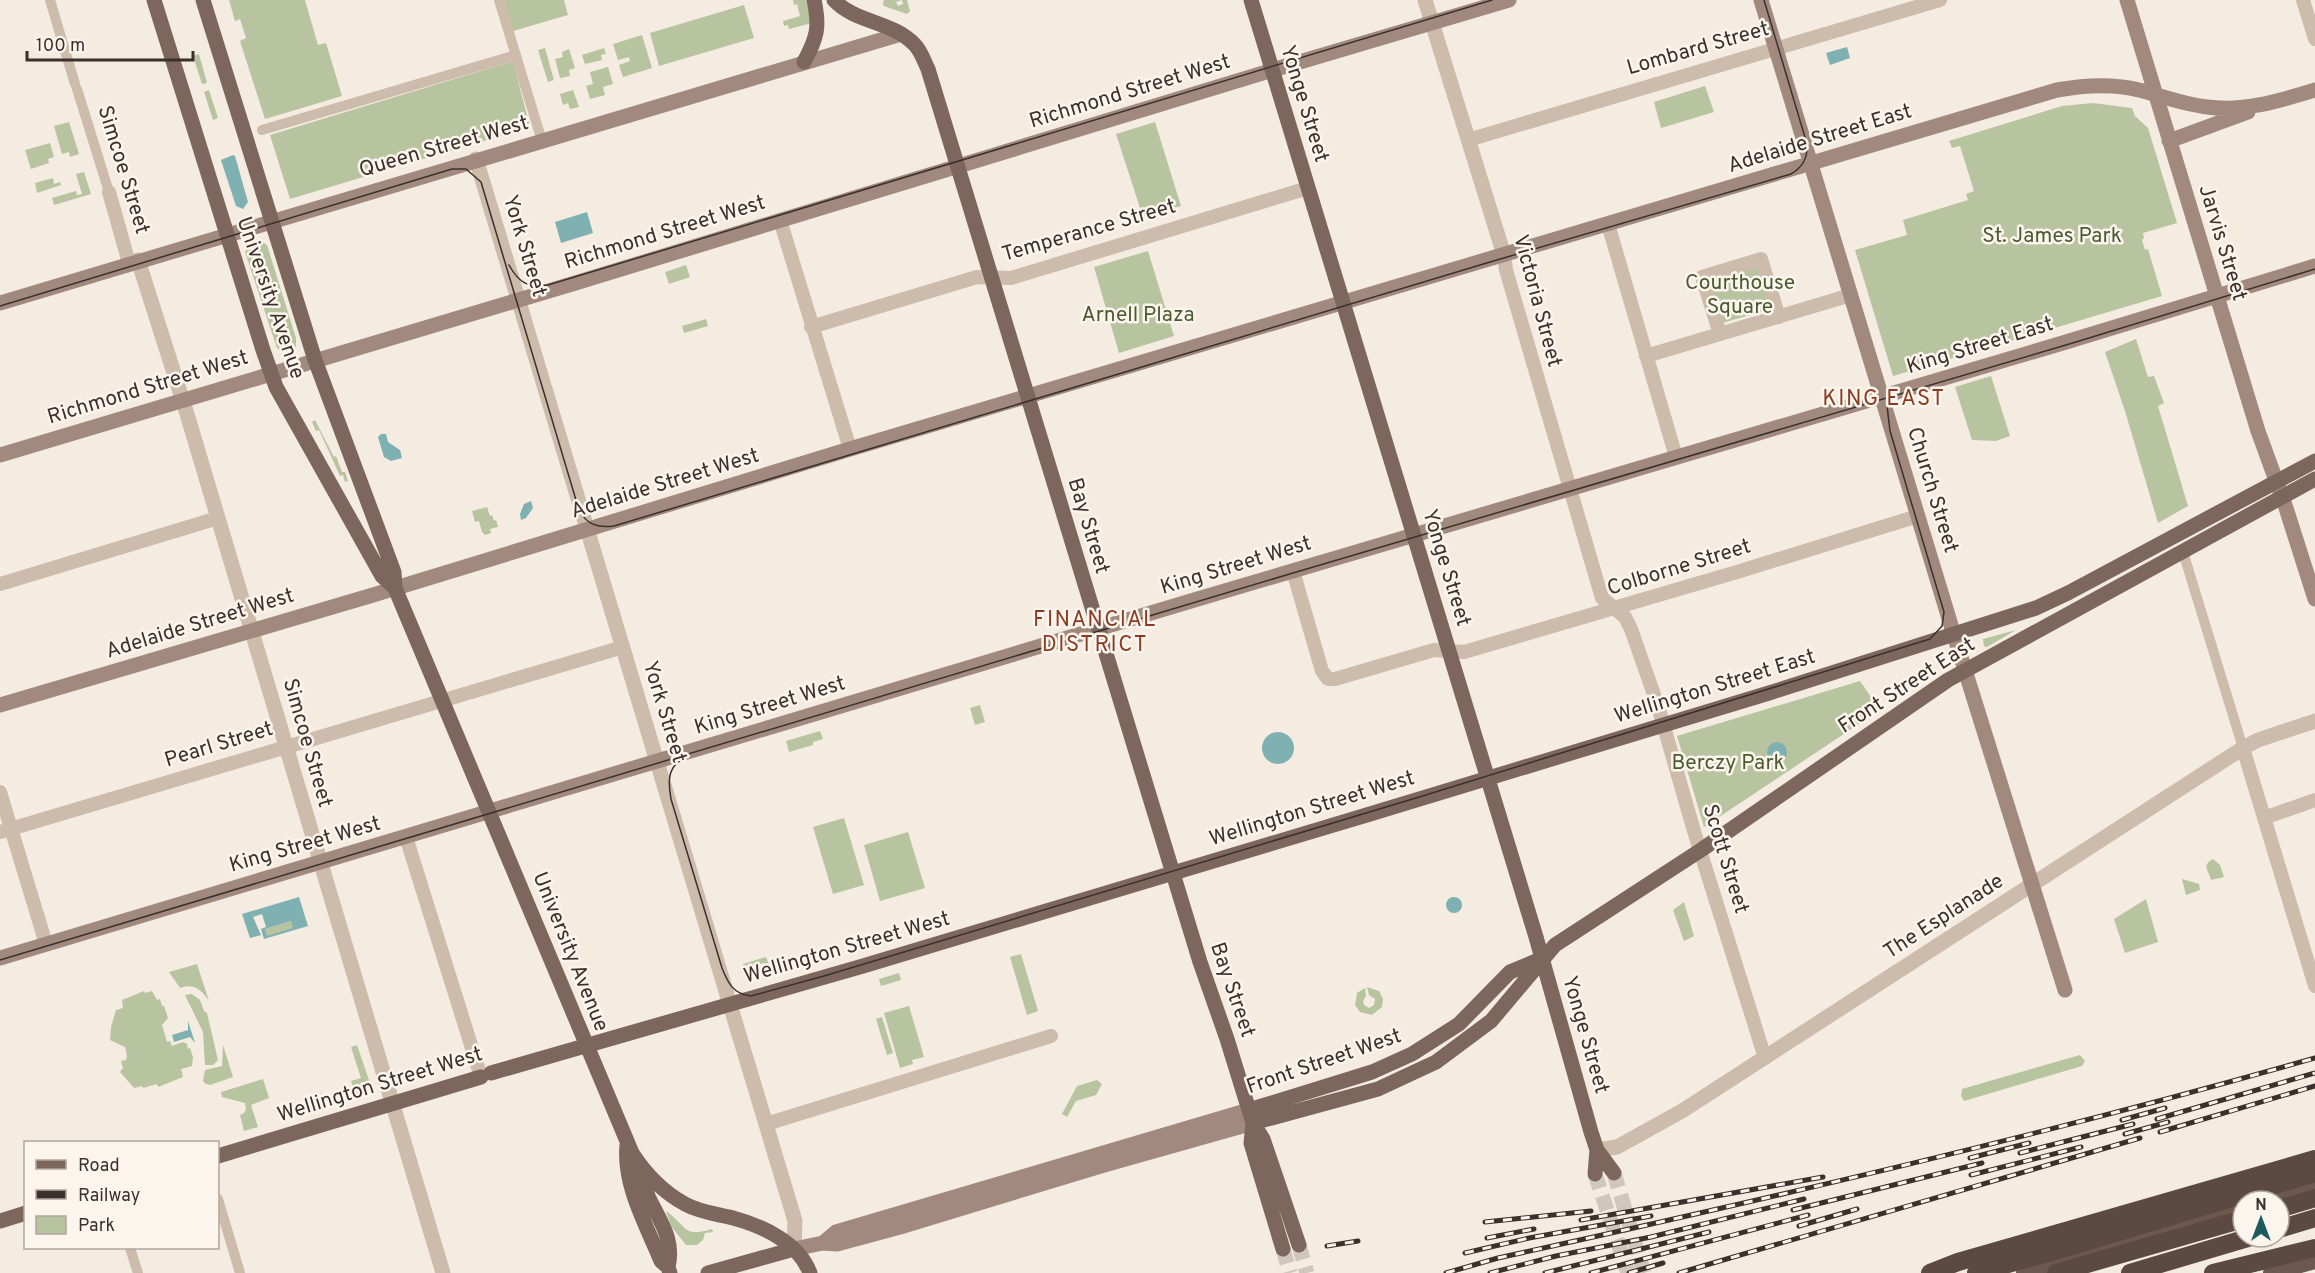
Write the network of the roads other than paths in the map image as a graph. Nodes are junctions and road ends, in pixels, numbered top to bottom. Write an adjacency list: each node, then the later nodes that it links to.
1 (50, 0): 32 (street, Simcoe Street)
2 (154, 0): 36 (main road, University Avenue)
3 (203, 0): 33 (main road, University Avenue)
4 (499, 0): 18 (street)
5 (814, 0): 19 (main road)
6 (834, 0): 15 (main road, Bay Street)
7 (1251, 0): 20 (main road, Yonge Street)
8 (1425, 0): 14 (street, Victoria Street)
9 (1509, 0): 14 (main road, Richmond Street West)
10 (1761, 0): 17 (main road, Church Street)
11 (1940, 0): 17 (street, Lombard Street)
12 (2127, 0): 22 (main road, Jarvis Street)
13 (2303, 0): 16 (street)
14 (1432, 23): 20 (main road, Richmond Street West); 25 (street, Victoria Street)
15 (901, 34): 19 (main road, Queen Street West); 30 (main road, Bay Street)
16 (2315, 39)
17 (1776, 48): 25 (street, Lombard Street); 29 (main road, Church Street)
18 (516, 55): 24 (street); 26 (street)
19 (804, 62): 26 (main road, Queen Street West)
20 (1272, 70): 30 (main road, Richmond Street West); 31 (main road, Yonge Street)
21 (2315, 90): 23 (main road, Adelaide Street East)
22 (2156, 95): 23 (main road, Adelaide Street East); 27 (main road, Jarvis Street); 29 (main road, Adelaide Street East)
23 (2266, 105): 27 (main road)
24 (262, 130)
25 (1468, 140): 37 (street, Victoria Street)
26 (542, 141): 28 (main road, Queen Street West)
27 (2169, 141): 42 (main road, Jarvis Street)
28 (476, 159): 33 (main road, Queen Street West); 43 (street, York Street)
29 (1812, 164): 35 (main road, Adelaide Street East); 41 (main road, Church Street)
30 (958, 166): 34 (main road, Richmond Street West); 40 (main road, Bay Street)
31 (1308, 188): 40 (street, Temperance Street); 45 (main road, Yonge Street)
32 (109, 192): 38 (street, Simcoe Street)
33 (272, 220): 36 (main road, Queen Street West); 50 (main road, University Avenue)
34 (780, 220): 43 (main road, Richmond Street West); 47 (street)
35 (1608, 224): 37 (main road, Adelaide Street East); 49 (street)
36 (226, 234): 38 (main road, Queen Street West); 51 (main road, University Avenue)
37 (1504, 255): 45 (main road, Adelaide Street East); 61 (street, Victoria Street)
38 (134, 261): 44 (main road, Queen Street West); 54 (street, Simcoe Street)
39 (2315, 266): 42 (main road, King Street East)
40 (992, 277): 47 (street, Temperance Street); 52 (main road, Bay Street)
41 (1851, 295): 46 (street); 53 (main road, Church Street)
42 (2216, 296): 53 (main road, King Street East); 60 (main road, Jarvis Street)
43 (518, 300): 50 (main road, Richmond Street West); 65 (street, York Street)
44 (0, 303)
45 (1343, 303): 52 (main road, Adelaide Street West); 66 (main road, Yonge Street)
46 (1779, 317): 48 (street); 48 (street)
47 (811, 327): 55 (street)
48 (1720, 334): 49 (street)
49 (1646, 356): 57 (street)
50 (315, 360): 51 (main road, Richmond Street West); 70 (main road, University Avenue)
51 (271, 373): 54 (main road, Richmond Street West); 70 (main road, University Avenue)
52 (1028, 396): 55 (main road, Adelaide Street West); 73 (main road, Bay Street)
53 (1882, 397): 57 (main road, King Street East); 63 (main road, Church Street)
54 (182, 400): 56 (main road, Richmond Street West); 64 (street, Simcoe Street)
55 (850, 449): 65 (main road, Adelaide Street West)
56 (0, 455)
57 (1676, 457): 61 (main road, King Street East)
58 (2315, 461): 60 (main road, Front Street East)
59 (2315, 479): 62 (main road, Front Street East)
60 (2276, 480): 62 (main road, Jarvis Street); 75 (main road, Front Street East)
61 (1570, 489): 66 (main road, King Street East); 72 (street, Victoria Street)
62 (2282, 496): 67 (main road, Front Street East); 71 (main road, Jarvis Street)
63 (1918, 516): 72 (street, Colborne Street); 75 (main road, Church Street)
64 (218, 518): 69 (street); 74 (street, Simcoe Street)
65 (587, 529): 70 (main road, Adelaide Street West); 76 (street, York Street)
66 (1414, 535): 68 (main road, King Street West); 77 (main road, Yonge Street)
67 (2183, 552): 78 (main road, Front Street East); 84 (street)
68 (1293, 571): 73 (main road, King Street West); 77 (street, Colborne Street)
69 (0, 584)
70 (394, 588): 74 (main road, Adelaide Street West); 79 (main road, University Avenue)
71 (2315, 598)
72 (1614, 609): 77 (street, Colborne Street); 82 (street, Scott Street)
73 (1097, 629): 85 (main road, King Street West); 95 (main road, Bay Street)
74 (251, 631): 80 (main road, Adelaide Street West); 83 (street, Simcoe Street)
75 (1954, 635): 78 (main road, Church Street); 82 (main road, Wellington Street East)
76 (623, 647): 79 (street, Pearl Street); 85 (street, York Street)
77 (1449, 652): 86 (main road, Yonge Street)
78 (1965, 670): 93 (main road, Front Street East); 96 (main road, Church Street)
79 (441, 700): 83 (street, Pearl Street); 89 (main road, University Avenue)
80 (0, 705)
81 (2315, 721): 84 (street, The Esplanade)
82 (1663, 725): 86 (main road, Wellington Street East); 93 (street, Scott Street)
83 (286, 747): 91 (street, Pearl Street); 94 (street, Simcoe Street)
84 (2243, 748): 90 (street); 96 (street, The Esplanade)
85 (657, 762): 89 (main road, King Street West); 102 (street, York Street)
86 (1488, 778): 95 (main road, Wellington Street West); 99 (main road, Yonge Street)
87 (0, 792): 91 (street)
88 (2315, 800): 90 (street)
89 (489, 812): 92 (main road, King Street West); 106 (main road, University Avenue)
90 (2264, 818): 100 (street)
91 (6, 831): 97 (street)
92 (406, 837): 94 (main road, King Street West); 109 (street)
93 (1701, 850): 99 (main road, Front Street East); 107 (street, Scott Street)
94 (320, 862): 97 (main road, King Street West); 111 (street, Simcoe Street)
95 (1173, 873): 102 (main road, Wellington Street West); 112 (main road, Bay Street)
96 (2031, 886): 101 (main road, Church Street); 107 (street, The Esplanade)
97 (46, 944): 98 (main road, King Street West)
98 (0, 958)
99 (1541, 959): 103 (main road, Front Street West); 104 (main road, Front Street West); 115 (main road, Yonge Street)
100 (2315, 986)
101 (2065, 990)
102 (730, 1004): 106 (main road, Wellington Street West); 113 (street, York Street)
103 (1473, 1012): 104 (main road); 108 (main road, Front Street West)
104 (1485, 1026): 110 (main road, Front Street West)
105 (1051, 1036): 113 (street)
106 (586, 1047): 109 (main road, Wellington Street West); 114 (main road, University Avenue)
107 (1766, 1058): 115 (street, The Esplanade)
108 (1372, 1072): 110 (main road); 112 (main road, Front Street West)
109 (486, 1075): 111 (main road, Wellington Street West)
110 (1378, 1089): 112 (main road, Front Street West)
111 (393, 1103): 116 (main road, Wellington Street West); 144 (street, Simcoe Street)
112 (1251, 1117): 135 (main road, Bay Street); 136 (main road, Bay Street); 139 (main road, Front Street West)
113 (766, 1124): 139 (street, York Street)
114 (627, 1142): 118 (main road, University Avenue); 141 (main road)
115 (1597, 1150): 119 (main road, Yonge Street); 121 (main road, Yonge Street)
116 (219, 1156)
117 (2315, 1159): 131 (highway)
118 (640, 1165): 139 (main road, University Avenue); 141 (main road)
119 (1614, 1173)
120 (2315, 1173): 148 (highway, bridge)
121 (1595, 1174)
122 (2315, 1187): 123 (highway)
123 (2291, 1194)
124 (2315, 1198): 126 (highway)
125 (219, 1202): 143 (street)
126 (2291, 1205)
127 (2231, 1213): 150 (highway)
128 (24, 1214): 130 (main road)
129 (2315, 1218): 133 (highway)
130 (0, 1221)
131 (2100, 1221): 147 (highway); 149 (highway)
132 (2231, 1222): 151 (highway)
133 (2291, 1225)
134 (2231, 1243): 152 (highway)
135 (1299, 1245)
136 (1283, 1248)
137 (2315, 1248): 153 (highway)
138 (130, 1249): 142 (street)
139 (794, 1250): 145 (main road, Front Street West); 146 (main road)
140 (2315, 1262): 154 (highway)
141 (669, 1270)
142 (138, 1273)
143 (240, 1273)
144 (443, 1273)
145 (708, 1273)
146 (810, 1273)
147 (1930, 1273)
148 (1976, 1273)
149 (1989, 1273)
150 (2024, 1273)
151 (2056, 1273)
152 (2130, 1273)
153 (2213, 1273)
154 (2271, 1273)

